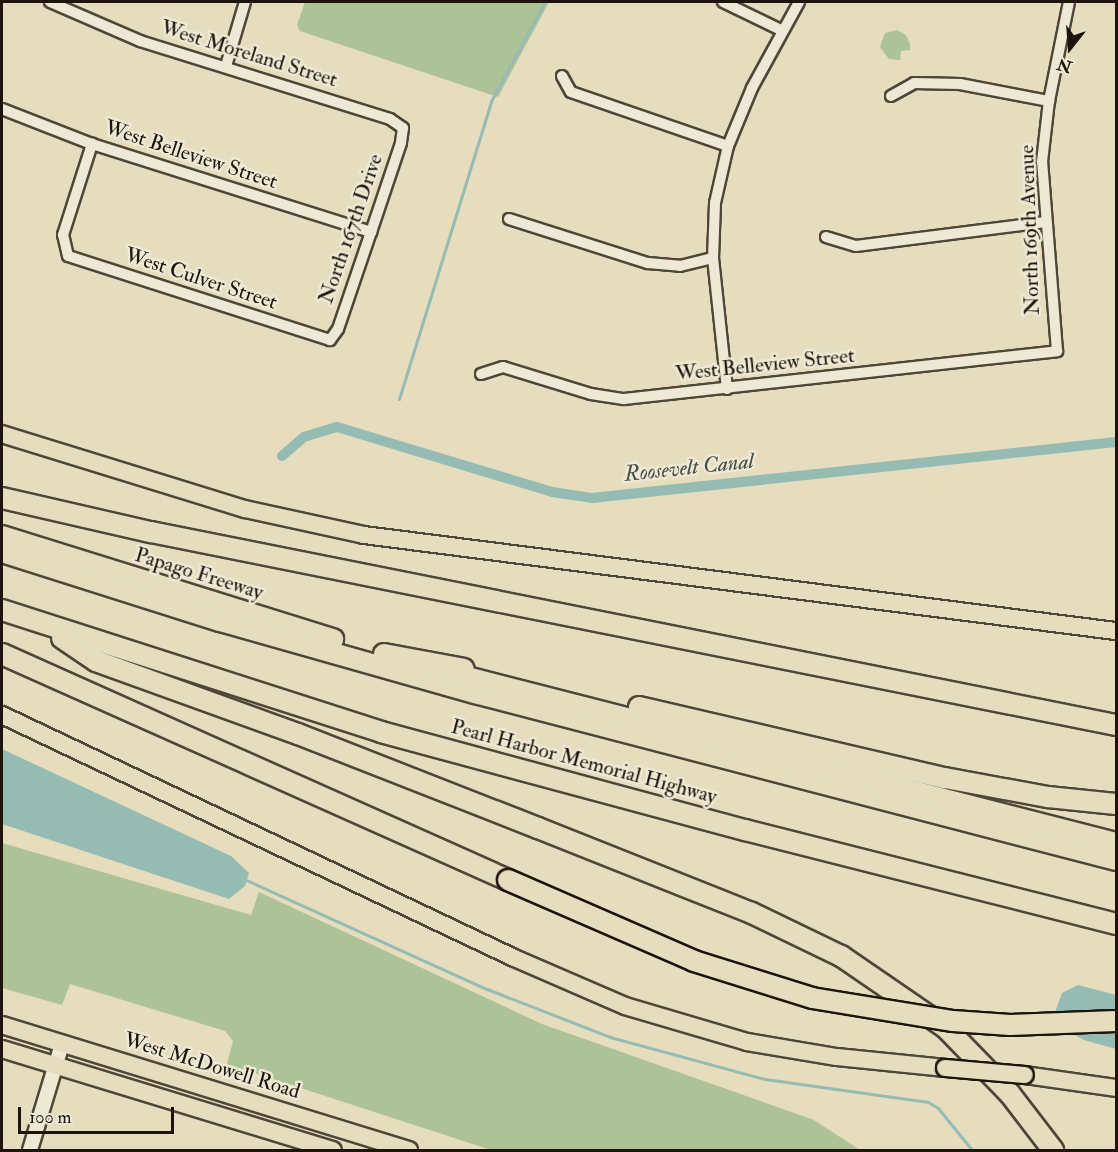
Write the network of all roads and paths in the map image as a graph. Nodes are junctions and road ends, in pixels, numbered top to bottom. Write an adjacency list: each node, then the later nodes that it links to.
1 (50, 2): 7 (street, West Moreland Street)
2 (245, 2): 7 (street)
3 (723, 2): 6 (street)
4 (799, 2): 6 (street)
5 (1069, 2): 10 (street, North 169th Avenue)
6 (782, 30): 14 (street)
7 (226, 66): 12 (street, West Moreland Street)
8 (562, 76): 14 (street)
9 (891, 96): 10 (street)
10 (1049, 101): 16 (street, North 169th Avenue)
11 (2, 109): 13 (street, West Belleview Street)
12 (403, 128): 17 (street, North 167th Drive)
13 (92, 144): 17 (street, West Belleview Street); 20 (street, West Culver Street)
14 (729, 146): 19 (street)
15 (509, 219): 19 (street)
16 (1045, 222): 18 (street); 21 (street, North 169th Avenue)
17 (371, 232): 20 (street, North 167th Drive)
18 (826, 237)
19 (713, 258): 23 (street)
20 (330, 340)
21 (1057, 351): 23 (street, West Belleview Street)
22 (481, 374): 23 (street, West Belleview Street)
23 (727, 389)
24 (2, 434): 30 (main road)
25 (2, 498): 34 (highway)
26 (2, 536): 32 (highway, Papago Freeway)
27 (2, 552): 37 (highway)
28 (2, 610): 29 (highway)
29 (45, 627): 38 (highway, Pearl Harbor Memorial Highway); 48 (highway)
30 (1116, 631)
31 (2, 654): 39 (highway, bridge)
32 (384, 654): 35 (highway); 36 (highway)
33 (2, 715): 44 (main road, bridge)
34 (1116, 725)
35 (1116, 804)
36 (1116, 843)
37 (1116, 860)
38 (1116, 924)
39 (1116, 1021)
40 (2, 1025): 41 (main road, West McDowell Road)
41 (62, 1044): 43 (street); 47 (main road, West McDowell Road)
42 (2, 1049): 43 (main road)
43 (56, 1065): 45 (street); 46 (main road)
44 (1116, 1088)
45 (30, 1150)
46 (333, 1150)
47 (410, 1150)
48 (1053, 1150)

